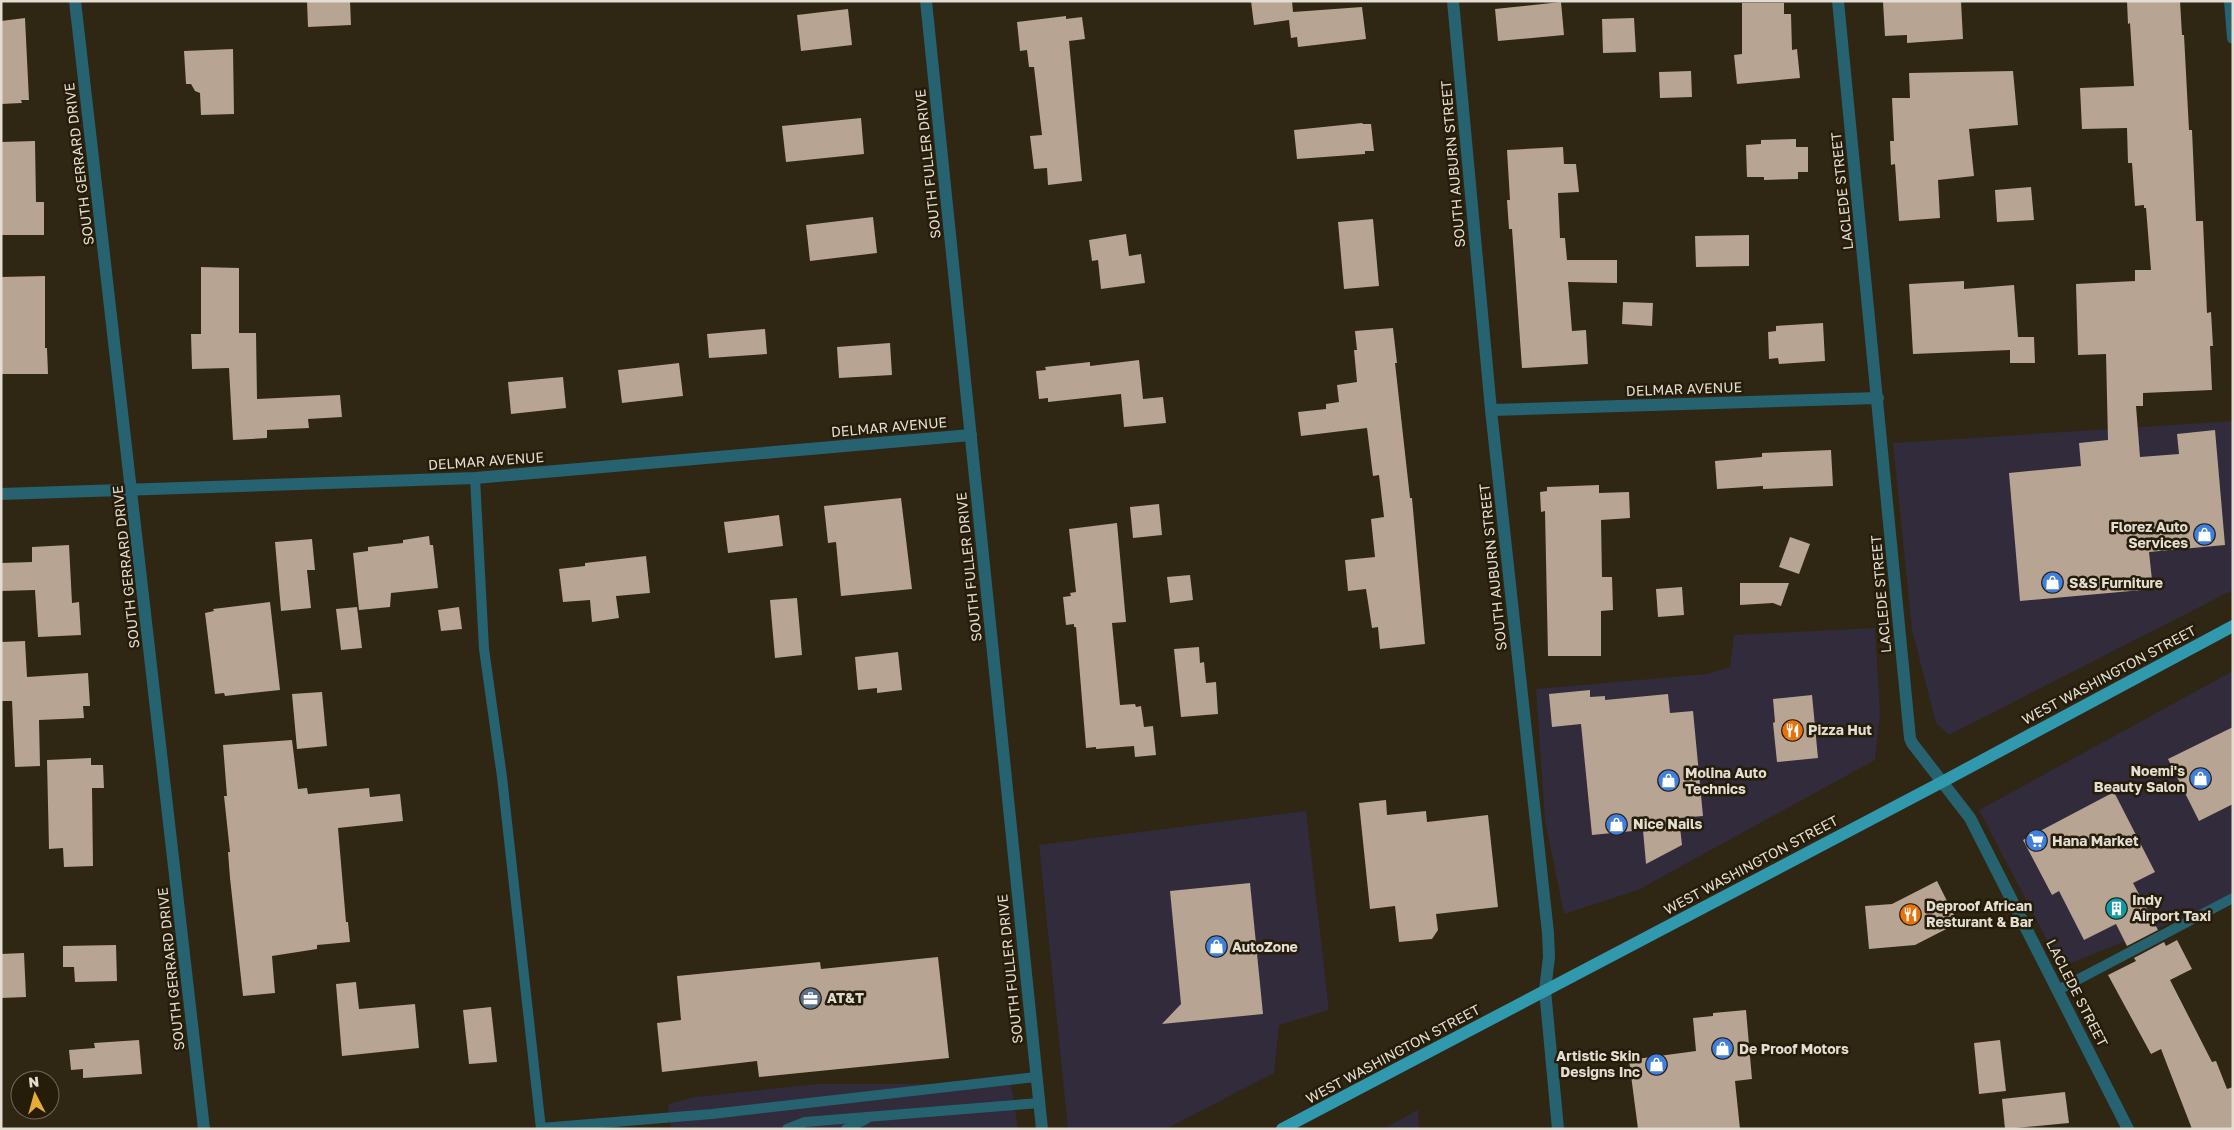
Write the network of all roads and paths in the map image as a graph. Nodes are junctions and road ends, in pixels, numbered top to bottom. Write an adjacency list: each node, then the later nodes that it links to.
1 (76, 1): 11 (street, SOUTH GERRARD DRIVE)
2 (926, 1): 9 (street, SOUTH FULLER DRIVE)
3 (1452, 1): 8 (street, SOUTH AUBURN STREET)
4 (1838, 1): 7 (street, LACLEDE STREET)
5 (2230, 1): 6 (street)
6 (2233, 38)
7 (1878, 398): 8 (street, DELMAR AVENUE); 14 (street, LACLEDE STREET)
8 (1491, 410): 16 (street, SOUTH AUBURN STREET)
9 (971, 435): 10 (street, DELMAR AVENUE); 18 (street, SOUTH FULLER DRIVE)
10 (475, 478): 11 (street, DELMAR AVENUE); 21 (lane)
11 (132, 489): 12 (street, DELMAR AVENUE); 22 (street, SOUTH GERRARD DRIVE)
12 (1, 494)
13 (2233, 626): 14 (main road, WEST WASHINGTON STREET)
14 (1942, 782): 16 (main road, WEST WASHINGTON STREET); 17 (street, LACLEDE STREET)
15 (2233, 898): 17 (lane)
16 (1545, 990): 26 (main road, WEST WASHINGTON STREET); 27 (street, SOUTH AUBURN STREET)
17 (2058, 990): 28 (street, LACLEDE STREET)
18 (1036, 1077): 19 (street, SOUTH FULLER DRIVE); 21 (lane)
19 (1039, 1102): 20 (lane); 25 (street, SOUTH FULLER DRIVE)
20 (871, 1116): 23 (lane); 24 (lane)
21 (541, 1128)
22 (204, 1129)
23 (787, 1129)
24 (846, 1129)
25 (1042, 1129)
26 (1282, 1129)
27 (1558, 1129)
28 (2128, 1129)

